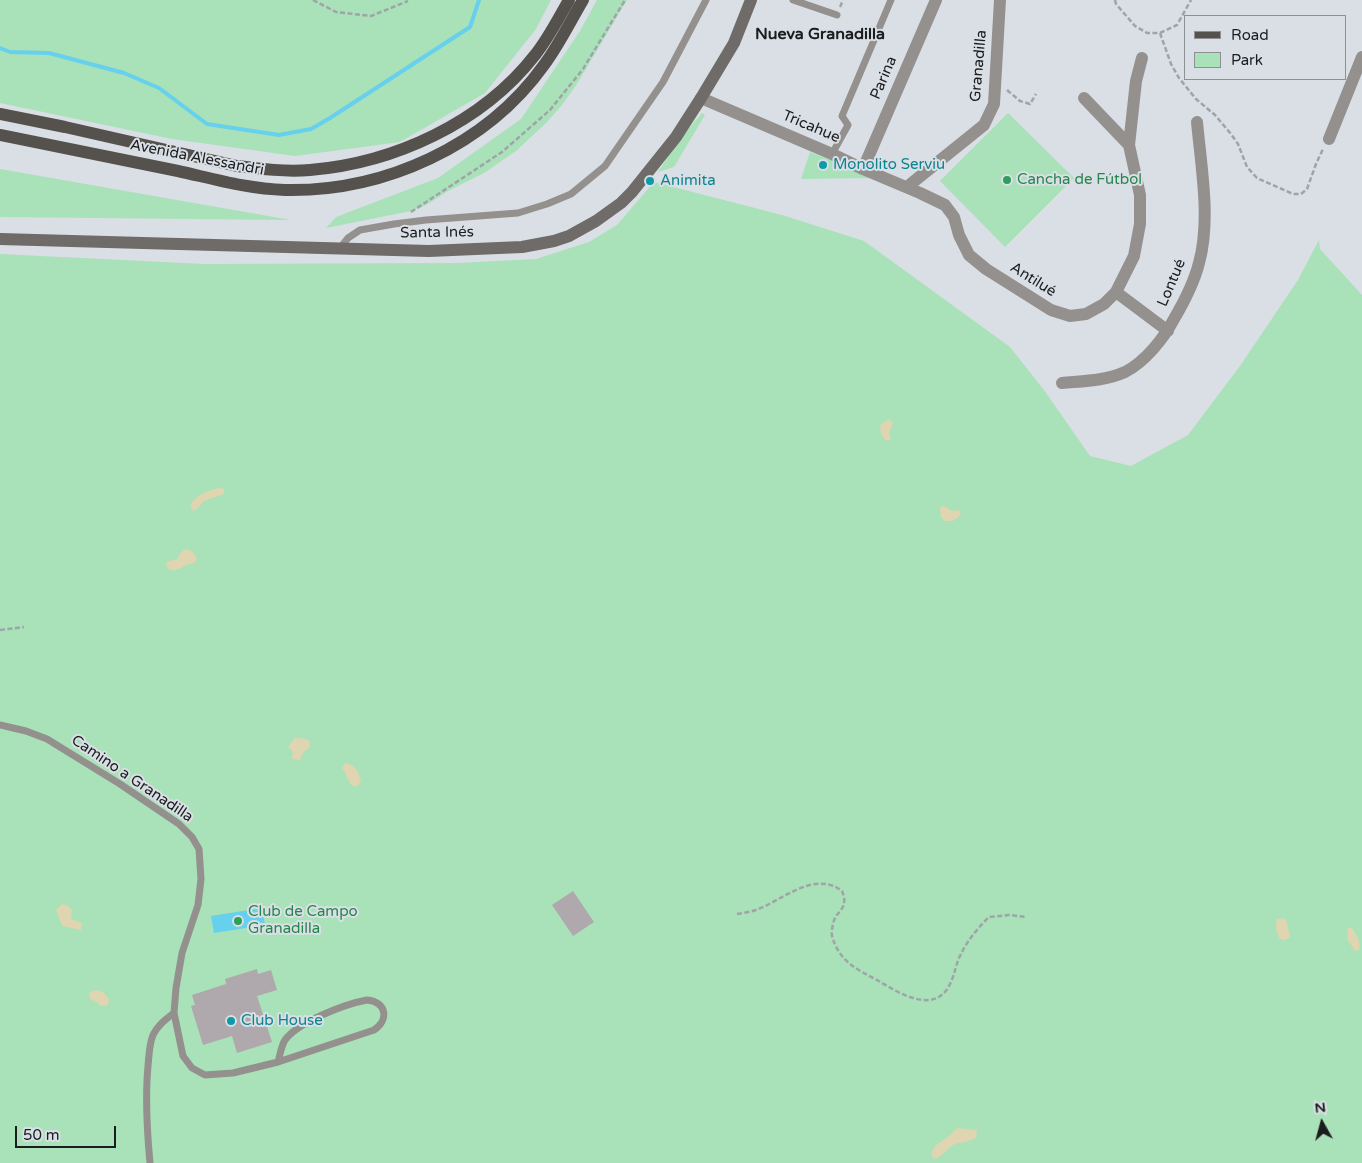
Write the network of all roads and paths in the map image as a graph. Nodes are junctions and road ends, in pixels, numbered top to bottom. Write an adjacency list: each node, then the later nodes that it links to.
1 (312, 0): 13 (path)
2 (569, 0): 22 (main road, Avenida Alessandri)
3 (583, 0): 24 (main road, Avenida Alessandri)
4 (625, 0): 30 (path)
5 (706, 0): 30 (lane)
6 (751, 0): 20 (main road, Santa Inés)
7 (793, 0): 14 (lane)
8 (891, 0): 27 (lane)
9 (936, 0): 28 (street, Parina)
10 (1000, 0): 18 (street, Granadilla)
11 (1115, 0): 15 (path)
12 (1191, 0): 15 (path)
13 (408, 1)
14 (837, 15)
15 (1160, 33): 25 (path)
16 (1362, 57): 25 (street)
17 (1142, 58): 26 (street, Antilué)
18 (996, 81): 19 (path); 29 (street, Granadilla)
19 (1036, 94)
20 (701, 98): 27 (street, Tricahue); 32 (main road, Santa Inés)
21 (1084, 98): 26 (street)
22 (0, 114)
23 (1197, 122): 34 (street, Lontué)
24 (0, 135)
25 (1329, 139)
26 (1128, 145): 33 (street, Antilué)
27 (832, 154): 28 (street, Tricahue)
28 (863, 169): 29 (street, Tricahue)
29 (907, 187): 33 (street, Antilué)
30 (394, 224): 32 (lane)
31 (0, 239): 32 (main road, Santa Inés)
32 (339, 248)
33 (1116, 292): 34 (street)
34 (1168, 331): 35 (street, Lontué)
35 (1062, 383)
36 (24, 628): 37 (path)
37 (0, 630)
38 (0, 725): 41 (lane, Camino a Granadilla)
39 (737, 914): 40 (path)
40 (1026, 917)
41 (174, 1013): 42 (lane, Camino a Granadilla); 43 (lane)
42 (278, 1062): 42 (lane)
43 (150, 1163)

